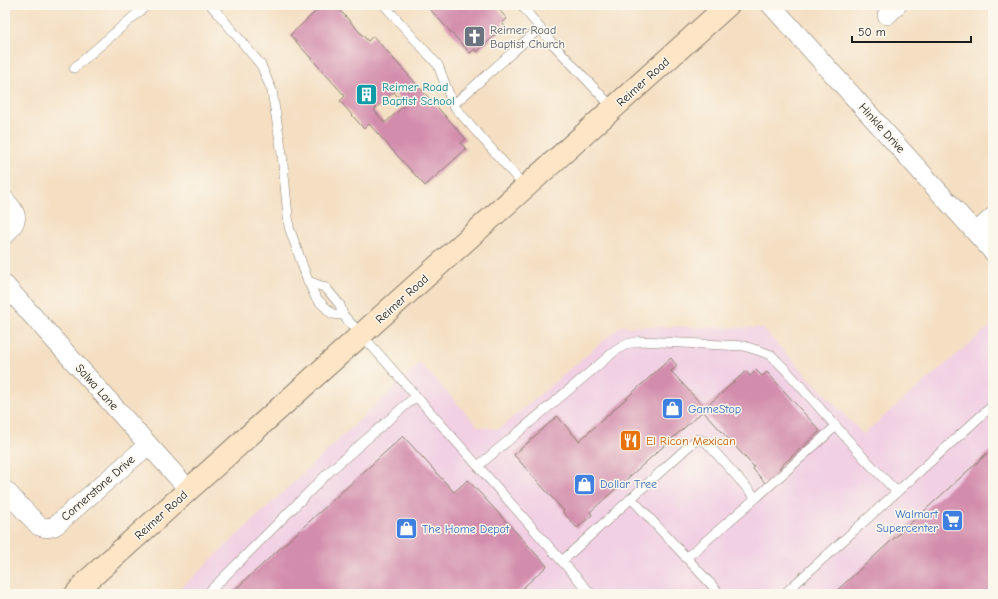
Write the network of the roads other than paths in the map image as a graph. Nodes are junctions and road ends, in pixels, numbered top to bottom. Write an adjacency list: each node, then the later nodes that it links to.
1 (147, 5): 8 (lane)
2 (211, 5): 17 (lane)
3 (384, 5): 9 (lane)
4 (728, 5): 10 (street, Reimer Road)
5 (771, 5): 14 (street, Hinkle Drive)
6 (523, 6): 7 (lane)
7 (540, 28): 9 (lane); 10 (lane)
8 (74, 68)
9 (453, 105): 11 (lane)
10 (614, 108): 11 (street, Reimer Road)
11 (526, 188): 20 (street, Reimer Road)
12 (5, 200): 15 (street)
13 (993, 217): 14 (street)
14 (976, 232): 16 (street, Hinkle Drive)
15 (5, 235)
16 (993, 252)
17 (308, 281): 19 (lane); 19 (lane)
18 (5, 285): 24 (street, Salwa Lane)
19 (343, 315): 20 (lane)
20 (362, 335): 21 (lane); 27 (street, Reimer Road)
21 (416, 396): 25 (lane); 35 (lane)
22 (993, 405): 28 (lane)
23 (836, 426): 25 (lane); 28 (lane); 30 (lane)
24 (148, 445): 26 (street, Cornerstone Drive); 27 (street, Salwa Lane)
25 (478, 466): 32 (lane)
26 (5, 490)
27 (189, 490): 34 (street, Reimer Road)
28 (897, 492): 39 (lane)
29 (631, 498): 30 (lane); 31 (lane); 32 (lane)
30 (756, 498): 31 (lane)
31 (686, 558): 38 (lane)
32 (562, 561): 33 (lane)
33 (583, 585): 36 (lane); 37 (lane)
34 (76, 594)
35 (207, 594)
36 (580, 594)
37 (591, 594)
38 (720, 594)
39 (784, 594)

